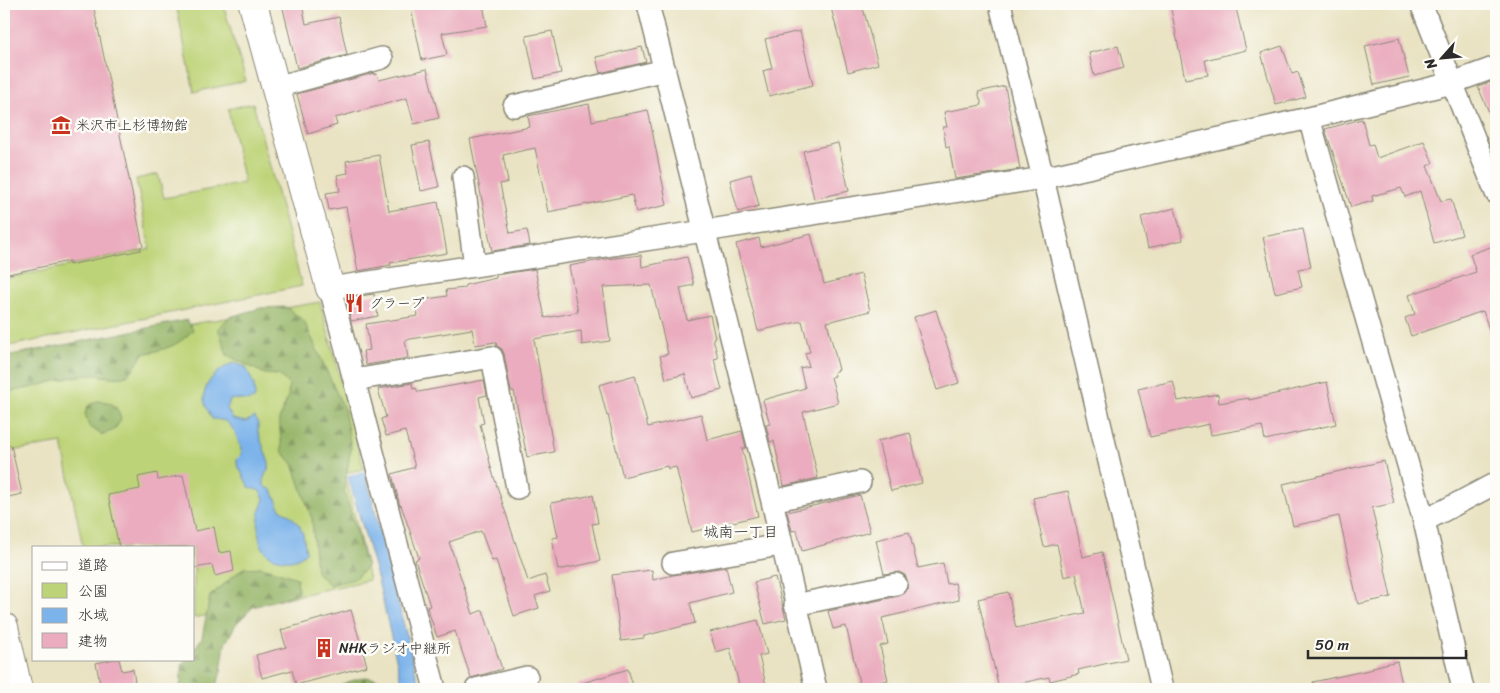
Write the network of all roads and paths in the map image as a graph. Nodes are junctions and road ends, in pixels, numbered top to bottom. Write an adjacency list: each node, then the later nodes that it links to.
1 (252, 4): 9 (street)
2 (648, 4): 7 (street)
3 (1000, 4): 13 (street)
4 (1421, 4): 8 (street)
5 (382, 58): 9 (street)
6 (1496, 67): 8 (street)
7 (665, 70): 10 (street); 15 (street)
8 (1452, 83): 11 (street); 14 (street)
9 (276, 87): 17 (street)
10 (514, 106)
11 (1310, 118): 13 (street); 23 (street)
12 (463, 177): 16 (street)
13 (1043, 178): 15 (street); 34 (street)
14 (1496, 193)
15 (704, 231): 16 (street); 22 (street)
16 (475, 266): 17 (street)
17 (330, 288): 18 (street)
18 (354, 380): 21 (street); 31 (street)
19 (860, 482): 22 (street)
20 (1496, 483): 23 (street)
21 (517, 488)
22 (772, 501): 24 (street)
23 (1424, 521): 35 (street)
24 (782, 545): 25 (street); 27 (street)
25 (674, 563)
26 (896, 584): 27 (street)
27 (795, 605): 33 (street)
28 (4, 627): 30 (street)
29 (527, 677): 32 (street)
30 (18, 689)
31 (435, 689)
32 (476, 689)
33 (816, 689)
34 (1162, 689)
35 (1463, 689)

